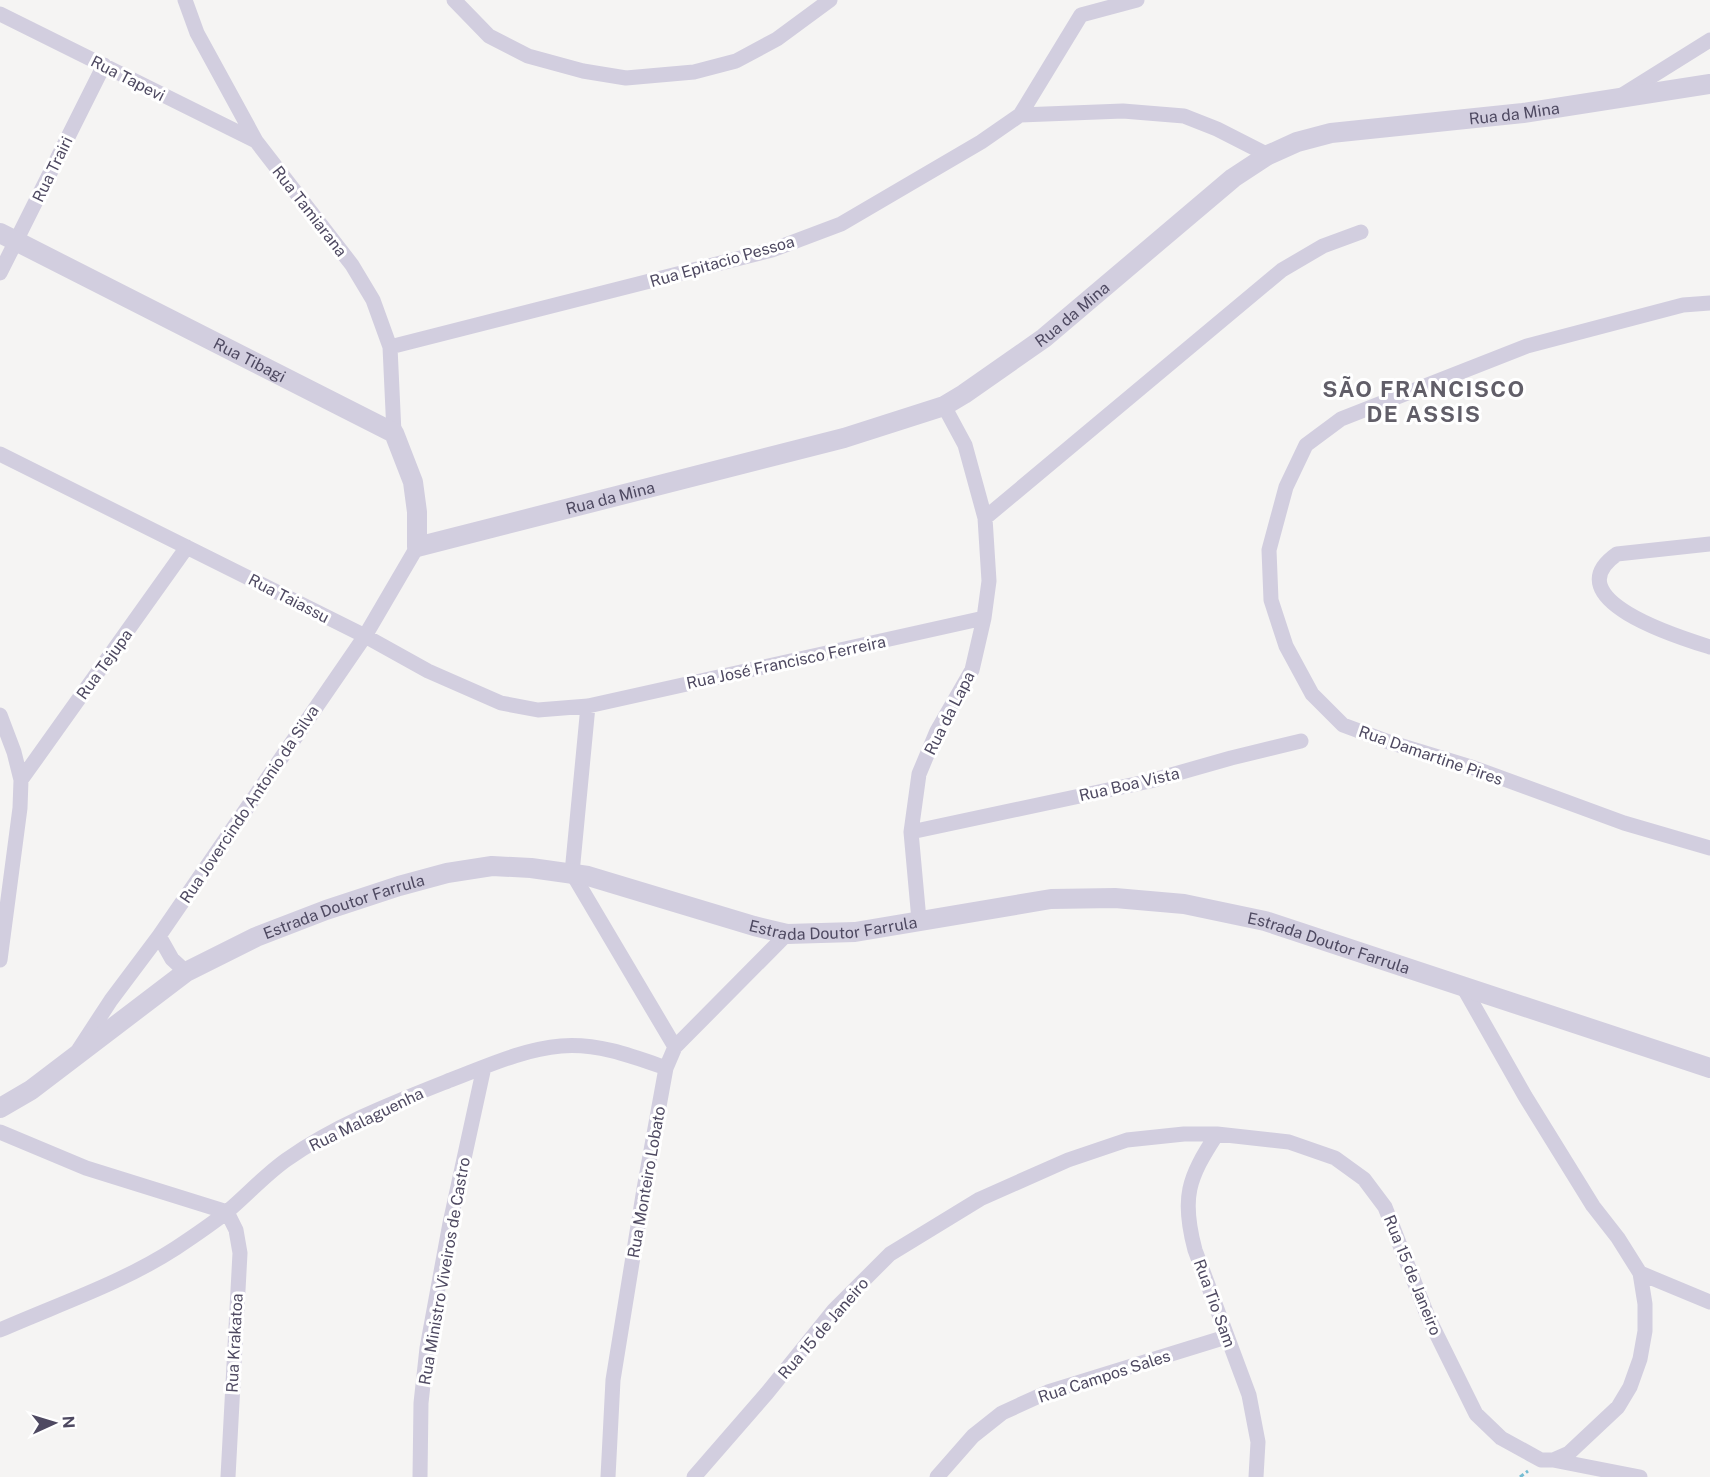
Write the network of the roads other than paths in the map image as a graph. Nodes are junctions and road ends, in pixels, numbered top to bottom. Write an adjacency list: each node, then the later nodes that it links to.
1 (185, 0): 12 (street, Rua Tamiarana)
2 (454, 0): 3 (street)
3 (830, 0)
4 (1137, 0): 5 (street)
5 (1080, 7): 11 (street, Rua Epitacio Pessoa)
6 (0, 14): 8 (street, Rua Tapevi)
7 (1710, 40): 10 (street)
8 (104, 65): 12 (street, Rua Tapevi); 15 (street, Rua Trairi)
9 (1710, 84): 10 (street, Rua da Mina)
10 (1615, 100): 13 (street, Rua da Mina)
11 (1020, 115): 13 (street); 18 (street, Rua Epitacio Pessoa)
12 (256, 141): 18 (street, Rua Tamiarana)
13 (1268, 155): 19 (street, Rua da Mina)
14 (1361, 232): 22 (street)
15 (8, 237): 16 (street, Rua Trairi); 20 (street, Rua Tibagi)
16 (0, 273)
17 (1710, 303): 34 (street, Rua Damartine Pires)
18 (390, 347): 20 (street, Rua Tamiarana)
19 (944, 406): 22 (street, Rua da Lapa); 25 (street, Rua da Mina)
20 (394, 433): 25 (street)
21 (0, 454): 24 (street, Rua Taiassu)
22 (985, 518): 26 (street, Rua da Lapa)
23 (1710, 544): 28 (street)
24 (187, 547): 27 (street, Rua Taiassu); 32 (street, Rua Tejupa)
25 (417, 547): 27 (street, Rua Jovercindo Antonio da Silva)
26 (984, 618): 29 (street, Rua José Francisco Ferreira); 33 (street, Rua da Lapa)
27 (365, 636): 29 (street, Rua Taiassu); 38 (street, Rua Jovercindo Antonio da Silva)
28 (1710, 646)
29 (588, 706): 35 (street)
30 (0, 715): 32 (street)
31 (1301, 741): 33 (street, Rua Boa Vista)
32 (21, 780): 39 (street)
33 (911, 832): 36 (street, Rua da Lapa)
34 (1710, 848)
35 (572, 873): 37 (street, Estrada Doutor Farrula); 40 (street, Estrada Doutor Farrula); 42 (street)
36 (919, 920): 37 (street, Estrada Doutor Farrula); 41 (street, Estrada Doutor Farrula)
37 (787, 934): 42 (street, Rua Monteiro Lobato)
38 (159, 936): 40 (street); 43 (street, Rua Jovercindo Antonio da Silva)
39 (0, 960)
40 (186, 972): 43 (street, Estrada Doutor Farrula)
41 (1462, 985): 46 (street, Estrada Doutor Farrula); 51 (street)
42 (675, 1047): 45 (street, Rua Monteiro Lobato)
43 (74, 1057): 47 (street, Estrada Doutor Farrula)
44 (484, 1067): 45 (street, Rua Malaguenha); 50 (street, Rua Malaguenha); 57 (street, Rua Ministro Viveiros de Castro)
45 (666, 1068): 58 (street, Rua Monteiro Lobato)
46 (1710, 1068)
47 (0, 1107)
48 (0, 1132): 50 (street)
49 (1217, 1134): 54 (street, Rua Tio Sam); 55 (street, Rua 15 de Janeiro); 59 (street, Rua 15 de Janeiro)
50 (227, 1212): 53 (street, Rua Malaguenha); 56 (street, Rua Krakatoa)
51 (1640, 1274): 52 (street); 55 (street)
52 (1710, 1302)
53 (0, 1330)
54 (1226, 1337): 60 (street, Rua Campos Sales); 61 (street, Rua Tio Sam)
55 (1553, 1460): 62 (street, Rua 15 de Janeiro)
56 (228, 1477)
57 (420, 1477)
58 (608, 1477)
59 (694, 1477)
60 (937, 1477)
61 (1256, 1477)
62 (1640, 1477)

